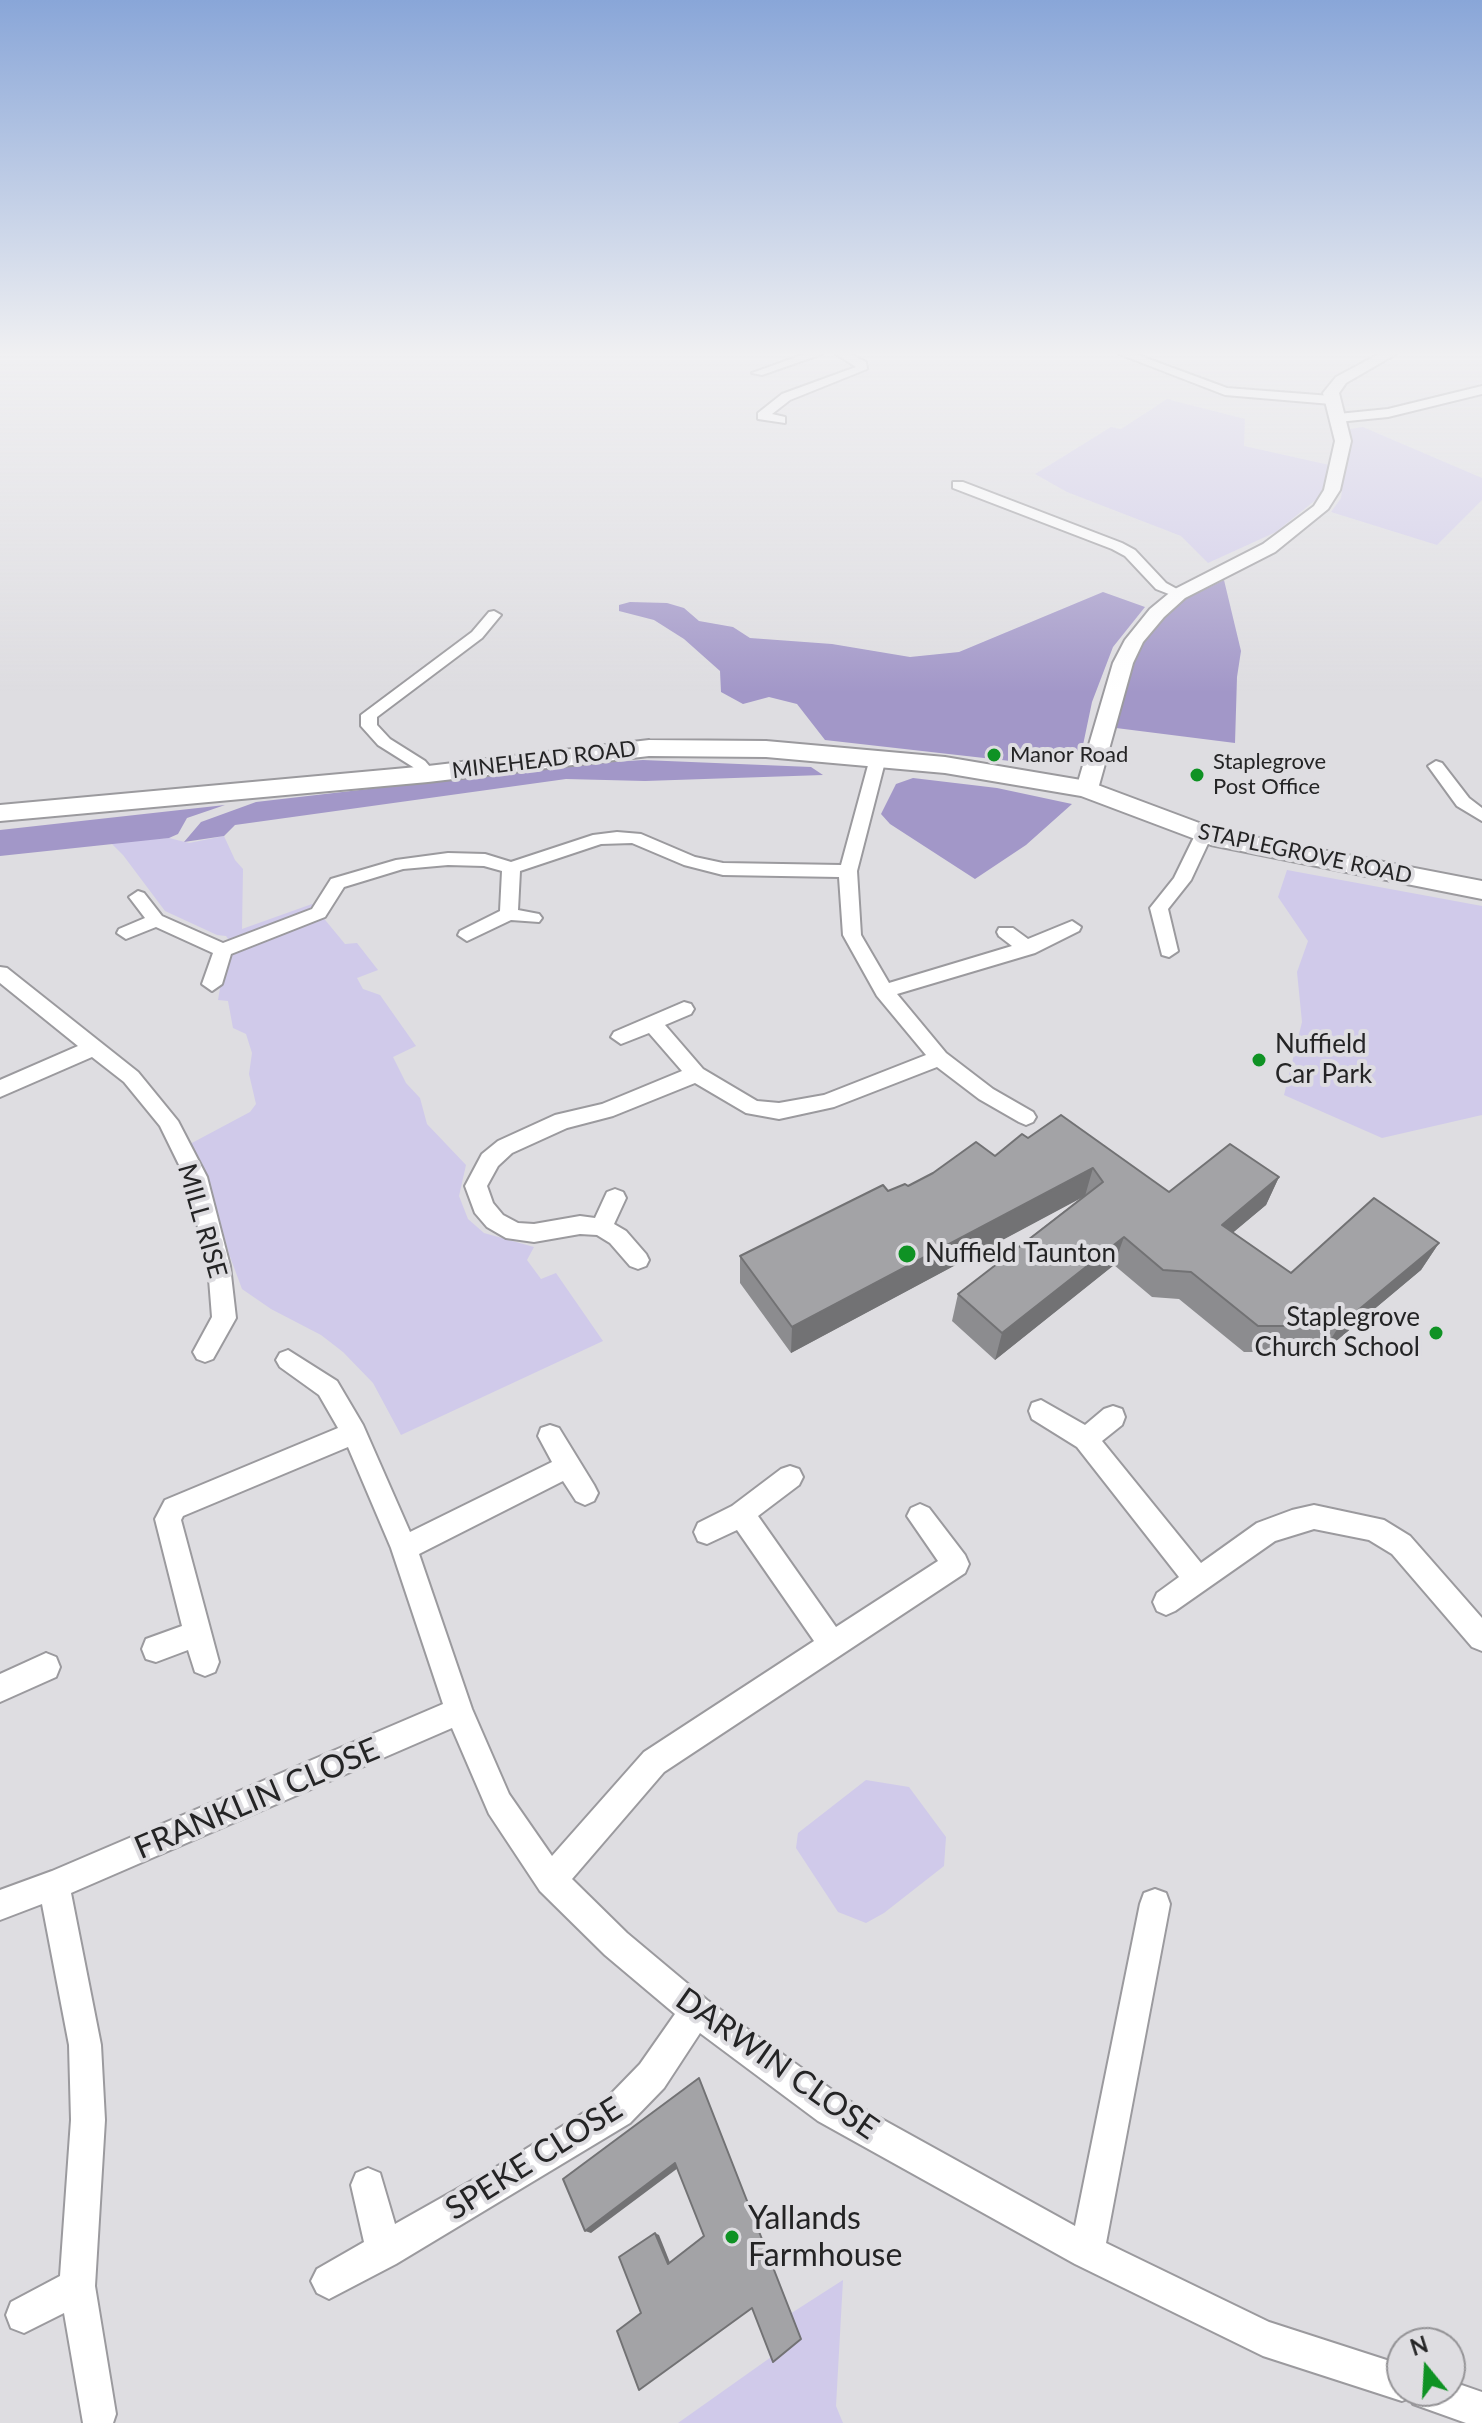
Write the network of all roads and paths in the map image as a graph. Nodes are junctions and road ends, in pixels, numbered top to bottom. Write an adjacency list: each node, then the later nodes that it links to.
1 (1338, 467): 3 (street)
2 (958, 485): 3 (street)
3 (1179, 594): 8 (street)
4 (494, 615): 7 (street)
5 (878, 758): 7 (main road, MINEHEAD ROAD); 8 (main road, MINEHEAD ROAD); 13 (street)
6 (1436, 766): 10 (street)
7 (428, 774): 9 (main road, MINEHEAD ROAD)
8 (1087, 789): 11 (main road, STAPLEGROVE ROAD)
9 (0, 813)
10 (1482, 816)
11 (1203, 835): 14 (main road, STAPLEGROVE ROAD); 25 (street)
12 (511, 868): 13 (street); 16 (street); 24 (street)
13 (848, 871): 28 (street)
14 (1482, 890)
15 (138, 897): 18 (street)
16 (509, 914): 17 (street); 22 (street)
17 (533, 918)
18 (156, 920): 21 (street); 24 (street)
19 (1072, 927): 23 (street)
20 (1006, 932): 23 (street)
21 (126, 933)
22 (467, 935)
23 (1028, 949): 28 (street)
24 (223, 950): 27 (street)
25 (1169, 951)
26 (0, 973): 32 (street, MILL RISE)
27 (212, 984)
28 (884, 991): 33 (street)
29 (684, 1009): 30 (street)
30 (652, 1023): 31 (street); 34 (street)
31 (621, 1037)
32 (96, 1049): 35 (street); 40 (street, MILL RISE)
33 (939, 1058): 34 (street); 36 (street)
34 (696, 1074): 38 (street)
35 (0, 1089)
36 (1026, 1117)
37 (615, 1198): 38 (street)
38 (601, 1227): 39 (street)
39 (638, 1260)
40 (205, 1352)
41 (288, 1360): 44 (street, DARWIN CLOSE)
42 (1041, 1411): 46 (street)
43 (1113, 1417): 46 (street)
44 (354, 1433): 53 (street, DARWIN CLOSE); 58 (street)
45 (550, 1436): 47 (street)
46 (1086, 1439): 54 (street)
47 (568, 1466): 49 (street); 53 (street)
48 (790, 1477): 50 (street)
49 (585, 1493)
50 (741, 1514): 52 (street); 57 (street)
51 (920, 1516): 57 (street)
52 (707, 1532)
53 (404, 1548): 61 (street, DARWIN CLOSE)
54 (1198, 1580): 55 (street); 56 (street)
55 (1166, 1602)
56 (1482, 1638)
57 (833, 1645): 62 (street)
58 (156, 1649)
59 (46, 1667): 60 (street)
60 (0, 1688)
61 (459, 1711): 62 (street, DARWIN CLOSE); 63 (street, FRANKLIN CLOSE)
62 (551, 1880): 66 (street, DARWIN CLOSE)
63 (54, 1885): 65 (street, FRANKLIN CLOSE); 71 (street)
64 (1155, 1904): 69 (street)
65 (0, 1905)
66 (696, 2011): 68 (street, SPEKE CLOSE); 69 (street, DARWIN CLOSE)
67 (368, 2185): 68 (street)
68 (384, 2252): 70 (street, SPEKE CLOSE)
69 (1087, 2252): 73 (street, DARWIN CLOSE)
70 (329, 2281)
71 (77, 2286): 72 (street); 74 (street)
72 (24, 2315)
73 (1386, 2378)
74 (98, 2414)

